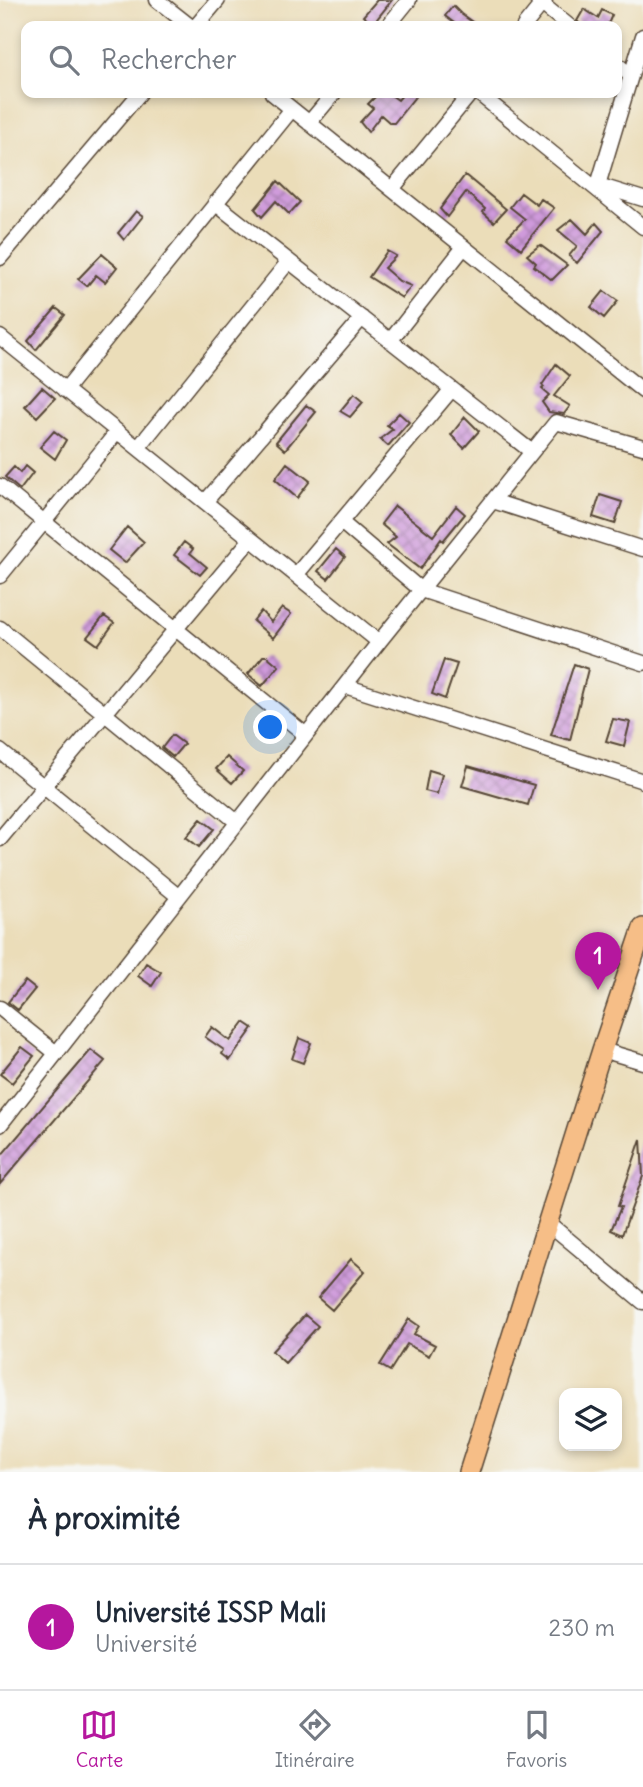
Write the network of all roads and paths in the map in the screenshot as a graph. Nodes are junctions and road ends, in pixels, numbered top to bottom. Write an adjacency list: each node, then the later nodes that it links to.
1 (157, 0): 5 (street)
2 (218, 0): 6 (street)
3 (409, 0): 7 (street)
4 (541, 1): 8 (street); 9 (street)
5 (184, 21)
6 (200, 21)
7 (392, 21)
8 (527, 21)
9 (563, 21)
10 (643, 36): 12 (street)
11 (622, 68): 12 (street)
12 (631, 76): 21 (street)
13 (136, 98): 25 (street)
14 (278, 98): 18 (street)
15 (330, 98): 19 (street)
16 (467, 98): 20 (street)
17 (484, 98): 23 (street)
18 (292, 109): 19 (street); 22 (street)
19 (309, 123): 20 (street)
20 (392, 189): 24 (street)
21 (643, 199)
22 (215, 203): 26 (street); 31 (street)
23 (643, 227)
24 (464, 247): 29 (street); 32 (street)
25 (0, 258)
26 (289, 261): 27 (street); 35 (street)
27 (362, 318): 29 (street); 39 (street)
28 (0, 337): 31 (street)
29 (390, 341): 30 (street)
30 (452, 389): 36 (street); 41 (street)
31 (65, 390): 33 (street)
32 (643, 391)
33 (117, 432): 35 (street); 40 (street)
34 (643, 447): 36 (street)
35 (138, 448): 39 (street)
36 (532, 452): 38 (street)
37 (0, 486): 40 (street)
38 (493, 500): 43 (street); 46 (street)
39 (205, 502): 42 (street)
40 (44, 522): 45 (street); 48 (street)
41 (341, 522): 44 (street); 46 (street)
42 (251, 539): 44 (street); 48 (street)
43 (643, 550)
44 (296, 575): 49 (street)
45 (0, 576)
46 (421, 590): 49 (street); 50 (street)
47 (0, 628): 52 (street)
48 (175, 629): 52 (street); 53 (street)
49 (379, 642): 51 (street)
50 (643, 663)
51 (345, 686): 53 (street); 55 (street)
52 (105, 714): 56 (street); 57 (street)
53 (306, 735): 57 (street)
54 (0, 751): 56 (street)
55 (643, 781)
56 (44, 787): 58 (street); 59 (street)
57 (237, 822): 59 (street)
58 (0, 839)
59 (179, 897): 63 (street)
60 (643, 928): 62 (main road)
61 (0, 1008): 63 (street)
62 (602, 1050): 64 (street); 66 (main road)
63 (56, 1053): 65 (street)
64 (643, 1062)
65 (0, 1125)
66 (547, 1222): 67 (street); 68 (main road)
67 (643, 1302)
68 (469, 1472)

